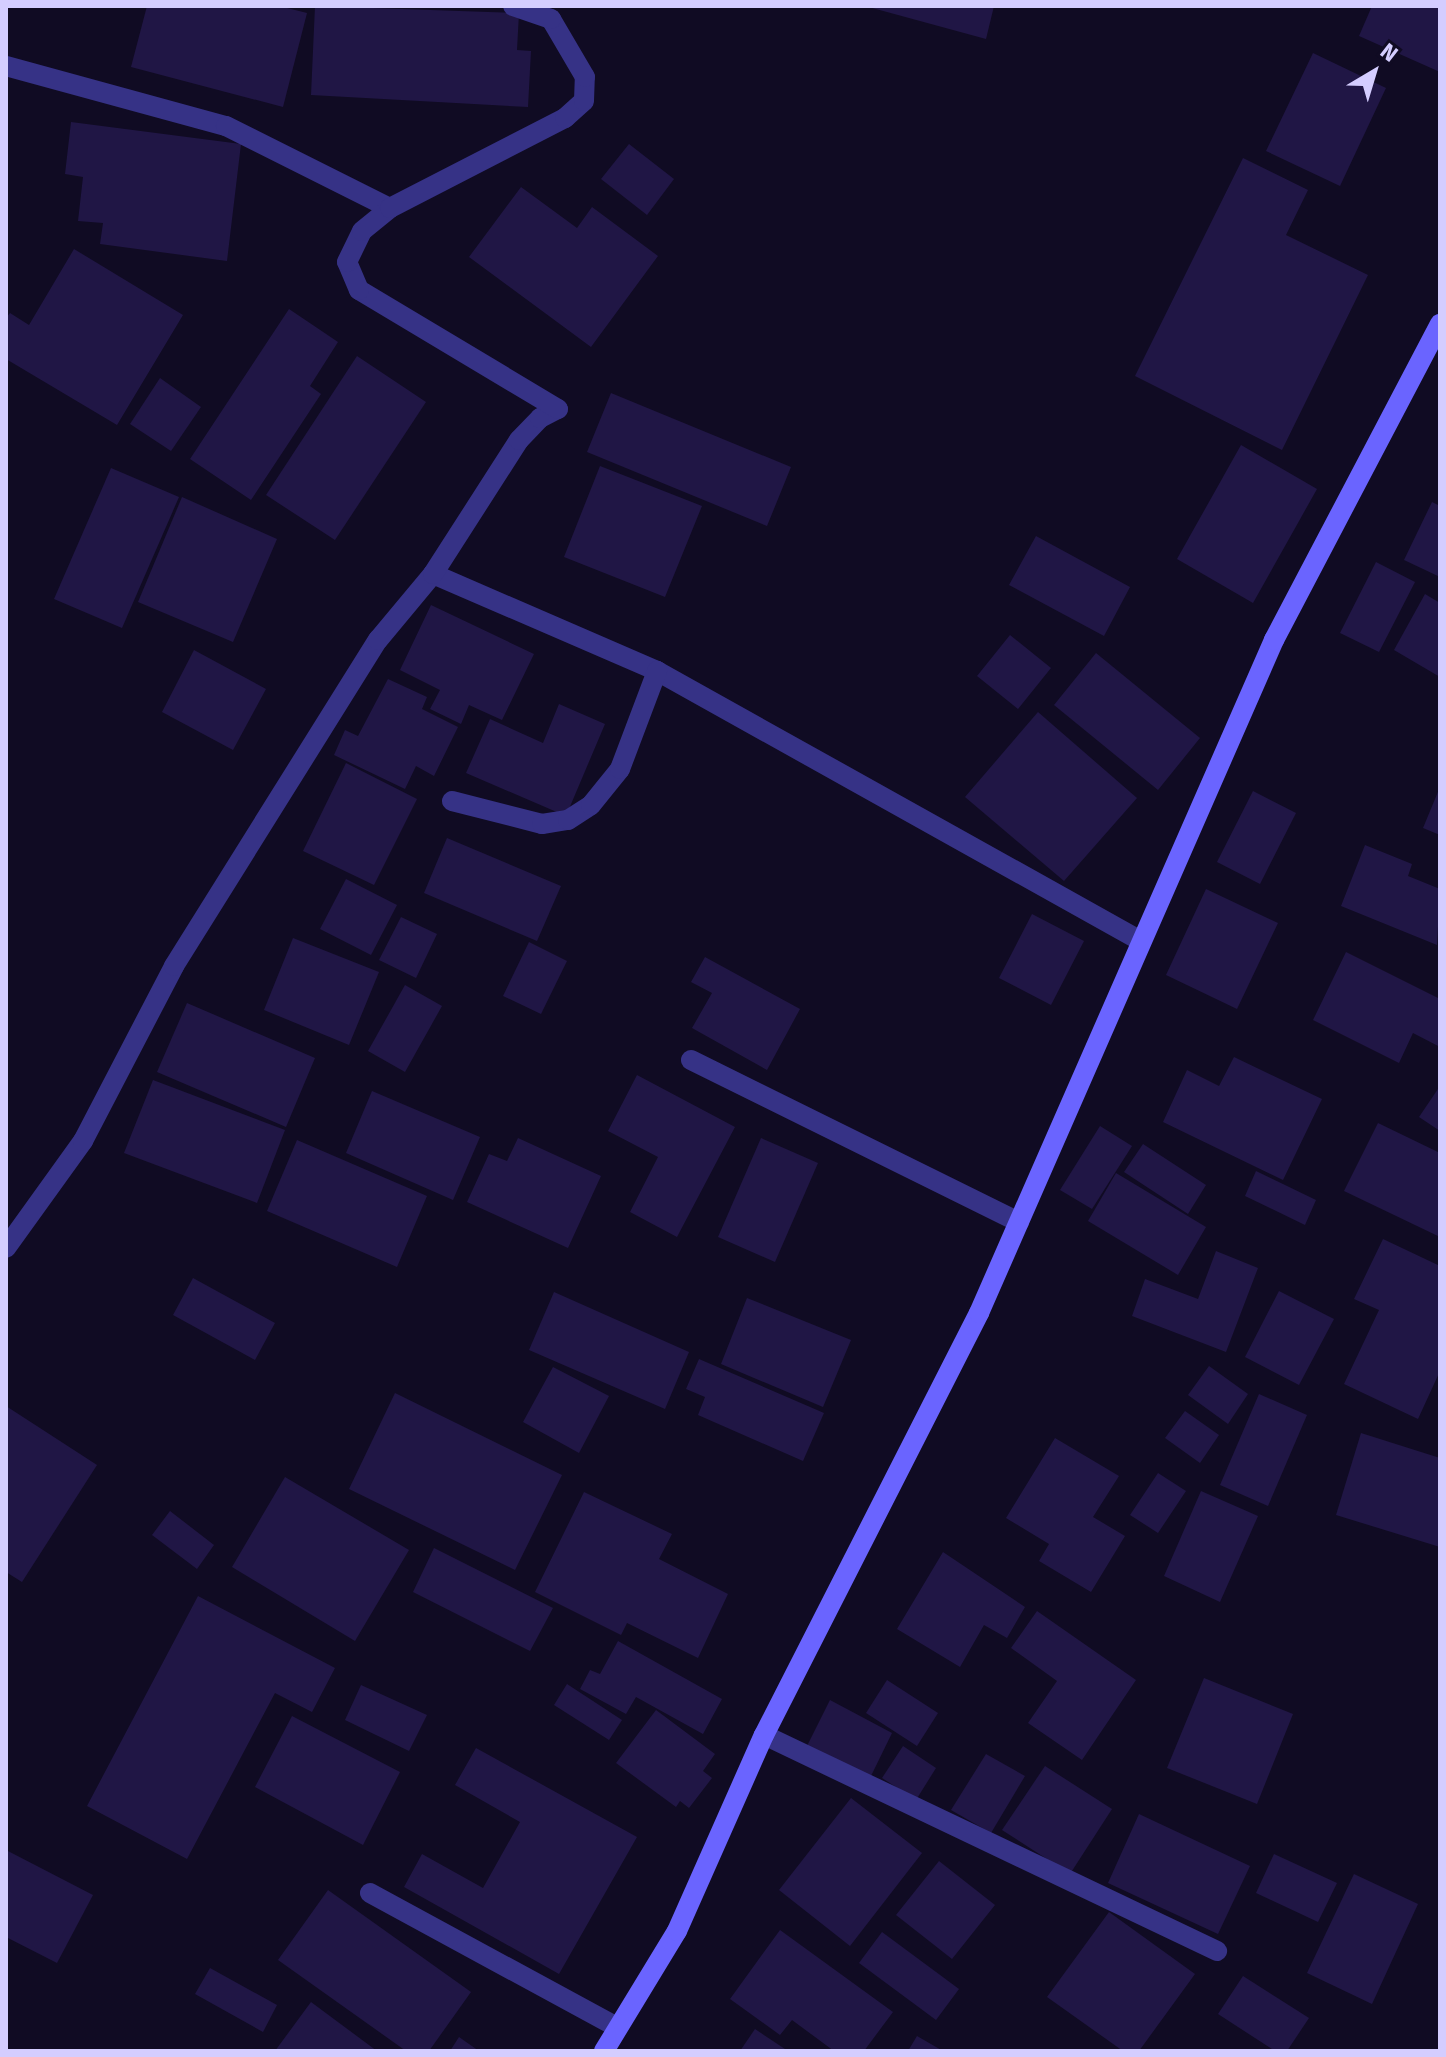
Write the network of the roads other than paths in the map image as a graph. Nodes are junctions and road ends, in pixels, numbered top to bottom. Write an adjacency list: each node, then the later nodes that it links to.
1 (513, 6): 3 (street)
2 (6, 66): 3 (street)
3 (390, 208): 5 (street)
4 (1440, 324): 8 (street)
5 (433, 574): 6 (street); 11 (street)
6 (657, 671): 7 (street); 8 (street)
7 (452, 801)
8 (1141, 941): 10 (street)
9 (691, 1060): 10 (street)
10 (1019, 1222): 12 (street)
11 (6, 1248)
12 (764, 1735): 14 (street); 15 (street)
13 (370, 1893): 15 (street)
14 (1217, 1951)
15 (617, 2027): 16 (street)
16 (604, 2051)

